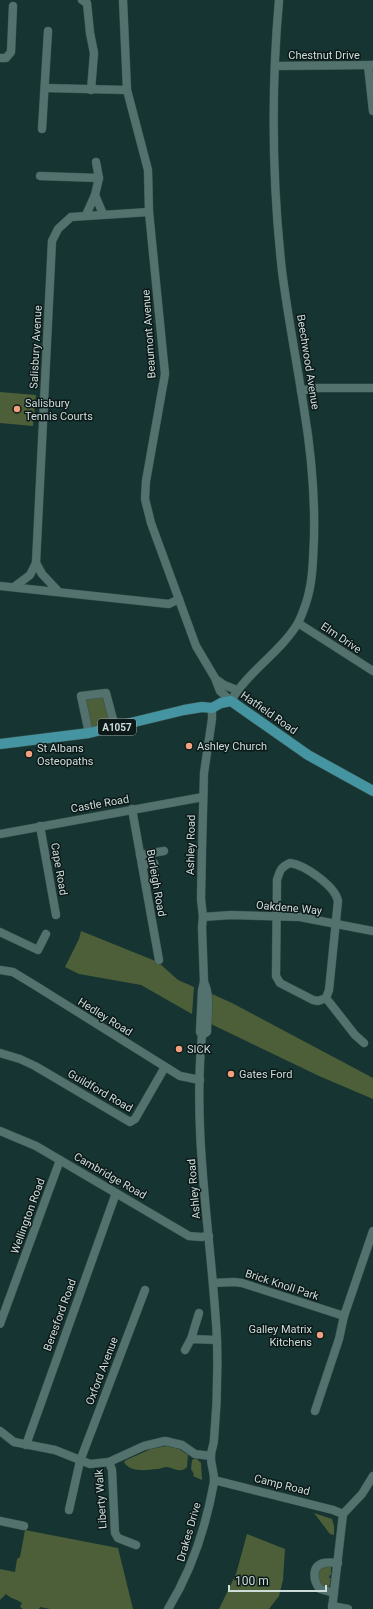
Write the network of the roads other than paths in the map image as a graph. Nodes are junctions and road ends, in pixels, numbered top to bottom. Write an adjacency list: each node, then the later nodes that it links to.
1 (82, 0): 10 (street)
2 (123, 0): 11 (street, Beaumont Avenue)
3 (279, 0): 7 (street, Beechwood Avenue)
4 (13, 6): 6 (street)
5 (48, 31): 9 (street)
6 (0, 58)
7 (275, 66): 8 (street, Chestnut Drive); 22 (street, Beechwood Avenue)
8 (370, 66): 12 (street)
9 (45, 88): 10 (street); 13 (street)
10 (91, 90): 11 (street)
11 (127, 90): 18 (street, Beaumont Avenue)
12 (373, 111)
13 (42, 130)
14 (96, 162): 16 (street)
15 (40, 176): 16 (street)
16 (99, 178): 17 (street)
17 (95, 196): 19 (street); 20 (street)
18 (149, 212): 19 (street, Salisbury Avenue); 27 (street, Beaumont Avenue)
19 (103, 214): 20 (street, Salisbury Avenue)
20 (86, 215): 23 (street, Salisbury Avenue)
21 (373, 388): 22 (street)
22 (301, 391): 28 (street, Beechwood Avenue)
23 (36, 563): 25 (street); 26 (street)
24 (0, 586): 25 (street)
25 (14, 587): 26 (street)
26 (58, 591): 27 (street)
27 (179, 600): 30 (street, Beaumont Avenue)
28 (298, 622): 29 (street, Elm Drive); 31 (street, Beechwood Avenue)
29 (373, 671)
30 (214, 678): 31 (street); 32 (street, Beaumont Avenue)
31 (237, 690): 32 (street, Beechwood Avenue)
32 (231, 701): 33 (main road, Hatfield Road / A1057); 37 (main road, Hatfield Road)
33 (212, 708): 34 (main road, Hatfield Road / A1057); 38 (street, Ashley Road)
34 (115, 727): 35 (main road, Hatfield Road / A1057); 35 (street)
35 (89, 733): 36 (main road, Hatfield Road / A1057)
36 (0, 744)
37 (373, 791)
38 (203, 796): 39 (street, Castle Road); 48 (street, Ashley Road)
39 (132, 809): 40 (street, Castle Road); 43 (street, Burleigh Road)
40 (40, 826): 41 (street, Castle Road); 46 (street, Cape Road)
41 (0, 834)
42 (164, 851): 43 (street)
43 (140, 855): 44 (street, Burleigh Road)
44 (142, 865): 45 (street); 53 (street, Burleigh Road)
45 (155, 866)
46 (56, 915)
47 (276, 916): 48 (street, Oakdene Way); 49 (street, Oakdene Way); 49 (street); 55 (street)
48 (203, 917): 59 (street, Ashley Road)
49 (337, 924): 50 (street, Oakdene Way); 55 (street)
50 (373, 931)
51 (0, 932): 52 (street)
52 (46, 934)
53 (159, 960)
54 (0, 970): 58 (street, Hedley Road)
55 (326, 998): 56 (street)
56 (364, 1043)
57 (0, 1054): 58 (street, Guildford Road)
58 (165, 1067): 59 (street, Hedley Road)
59 (200, 1080): 64 (street, Ashley Road)
60 (0, 1131): 61 (street, Cambridge Road)
61 (60, 1160): 62 (street, Cambridge Road); 69 (street, Wellington Road)
62 (116, 1193): 64 (street, Cambridge Road); 75 (street, Beresford Road)
63 (373, 1231): 68 (street)
64 (209, 1236): 65 (street, Ashley Road)
65 (213, 1283): 68 (street, Brick Knoll Park); 71 (street, Ashley Road)
66 (145, 1290): 77 (street, Oxford Avenue)
67 (199, 1313): 70 (street)
68 (344, 1316): 73 (street)
69 (0, 1324)
70 (191, 1339): 71 (street); 72 (street)
71 (217, 1340): 76 (street, Ashley Road)
72 (185, 1350)
73 (316, 1412)
74 (0, 1431): 75 (street)
75 (26, 1445): 77 (street)
76 (210, 1456): 78 (street); 80 (street, Drakes Drive)
77 (80, 1461): 78 (street); 81 (street, Oxford Avenue)
78 (109, 1462): 85 (street, Liberty Walk)
79 (373, 1476): 82 (street)
80 (214, 1480): 82 (street, Camp Road); 89 (street, Drakes Drive)
81 (69, 1510)
82 (343, 1514): 86 (street)
83 (0, 1521): 84 (street)
84 (24, 1526)
85 (136, 1545)
86 (338, 1563): 87 (street); 87 (street)
87 (334, 1593): 88 (street)
88 (332, 1608): 90 (street)
89 (168, 1609)
90 (348, 1609)

